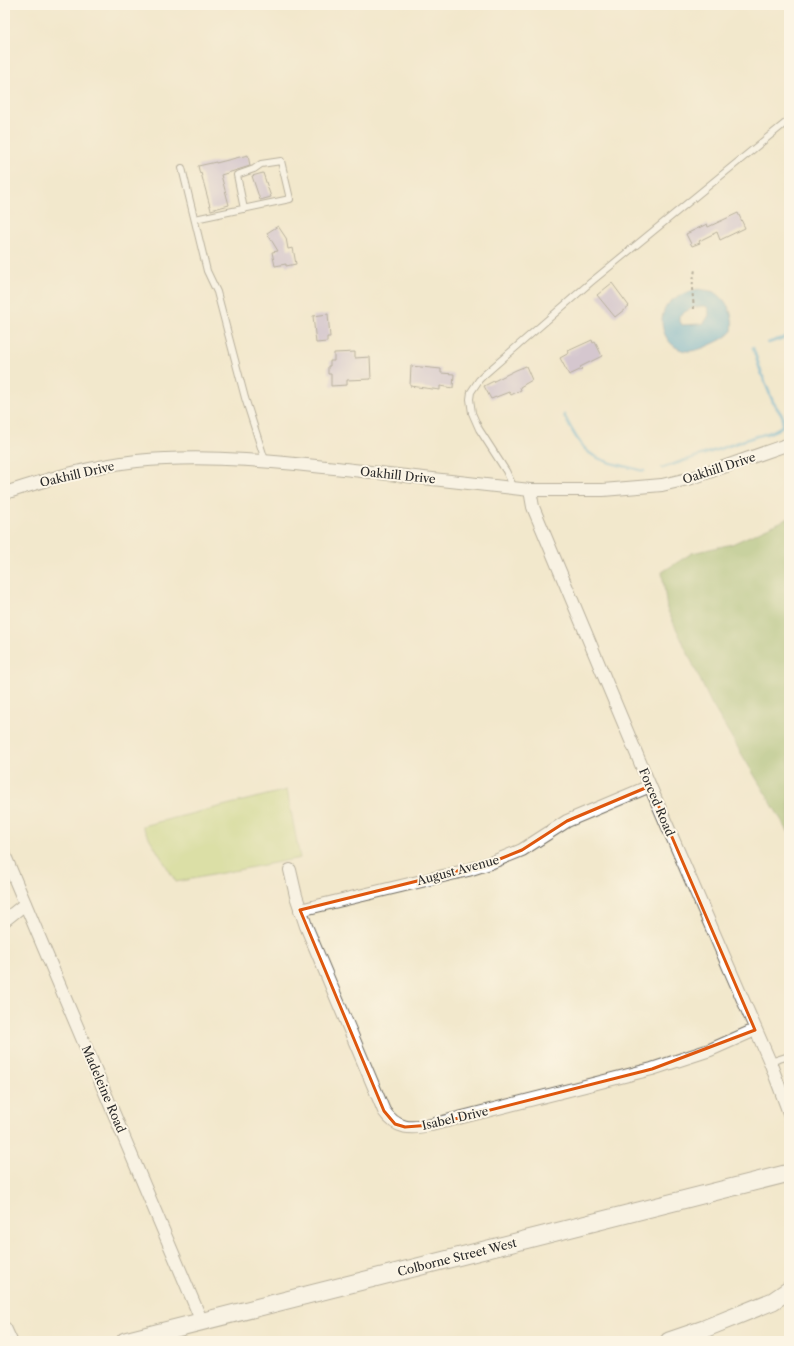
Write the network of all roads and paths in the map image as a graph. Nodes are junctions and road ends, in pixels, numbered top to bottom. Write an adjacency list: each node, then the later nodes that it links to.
1 (789, 120): 9 (lane)
2 (182, 168): 4 (lane)
3 (244, 208): 3 (lane); 4 (lane)
4 (195, 219): 8 (lane)
5 (694, 269): 6 (path)
6 (694, 309)
7 (789, 444): 10 (street, Oakhill Drive)
8 (265, 460): 9 (street, Oakhill Drive); 11 (street, Oakhill Drive)
9 (514, 488): 10 (street, Oakhill Drive)
10 (530, 490): 12 (street, Forced Road)
11 (5, 493)
12 (650, 786): 16 (street, August Avenue); 18 (street, Forced Road)
13 (5, 856): 15 (street, Madeleine Road)
14 (290, 870): 16 (street, Isabel Drive)
15 (25, 904): 17 (street); 24 (street, Madeleine Road)
16 (300, 910): 18 (street, Isabel Drive)
17 (5, 920)
18 (756, 1030): 20 (street, Forced Road)
19 (789, 1056): 20 (lane)
20 (770, 1062): 21 (street, Forced Road)
21 (789, 1113)
22 (789, 1173): 24 (main road, Colborne Street West)
23 (789, 1290): 28 (main road)
24 (202, 1322): 27 (main road, Colborne Street West)
25 (5, 1328): 26 (street)
26 (11, 1341)
27 (125, 1341)
28 (669, 1341)

